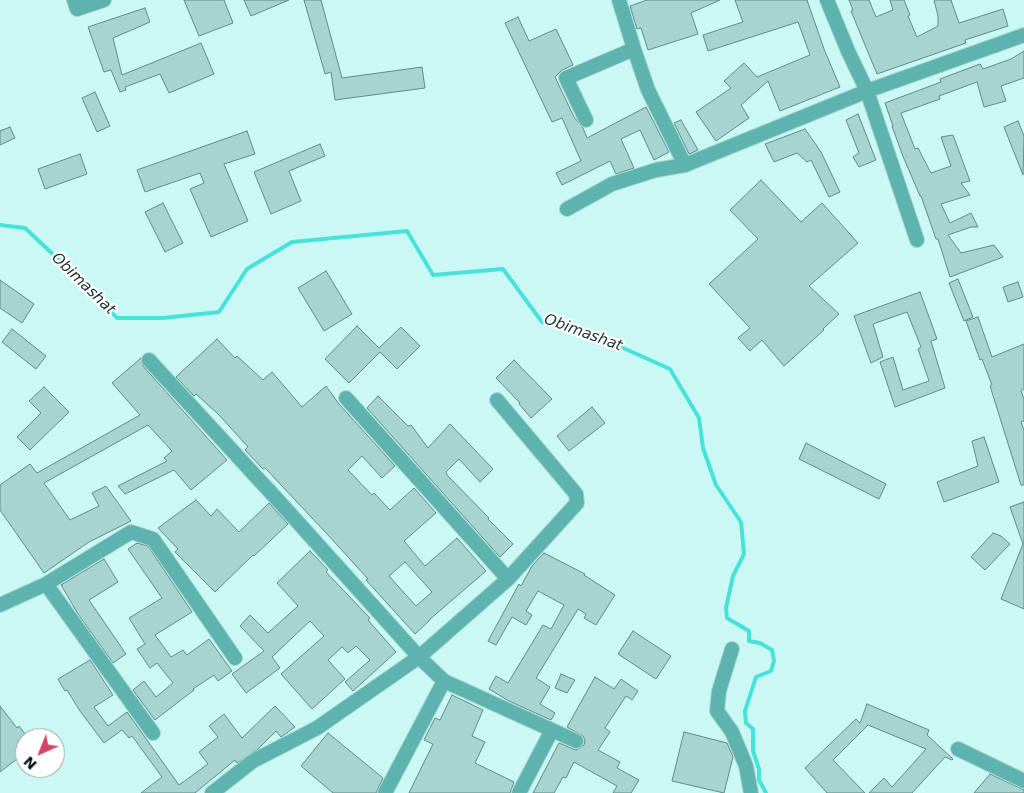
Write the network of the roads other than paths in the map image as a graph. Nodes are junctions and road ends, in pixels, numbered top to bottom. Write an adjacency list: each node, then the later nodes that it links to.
1 (74, 0): 2 (street)
2 (104, 0)
3 (619, 0): 6 (street)
4 (827, 0): 7 (street)
5 (1024, 35): 7 (street)
6 (634, 49): 8 (street); 9 (street)
7 (867, 91): 9 (street); 11 (street)
8 (586, 120)
9 (685, 166): 10 (street)
10 (567, 210)
11 (917, 240)
12 (149, 360): 19 (street)
13 (346, 398): 15 (street)
14 (497, 400): 15 (street)
15 (508, 579): 19 (street)
16 (46, 584): 17 (street); 20 (street); 23 (street)
17 (0, 606)
18 (732, 649): 30 (street)
19 (418, 657): 21 (street); 27 (street)
20 (236, 658)
21 (444, 681): 22 (street); 28 (street)
22 (552, 730): 24 (street); 29 (street)
23 (153, 733)
24 (576, 741)
25 (958, 749): 26 (street)
26 (1024, 781)
27 (212, 793)
28 (385, 793)
29 (519, 793)
30 (751, 793)

